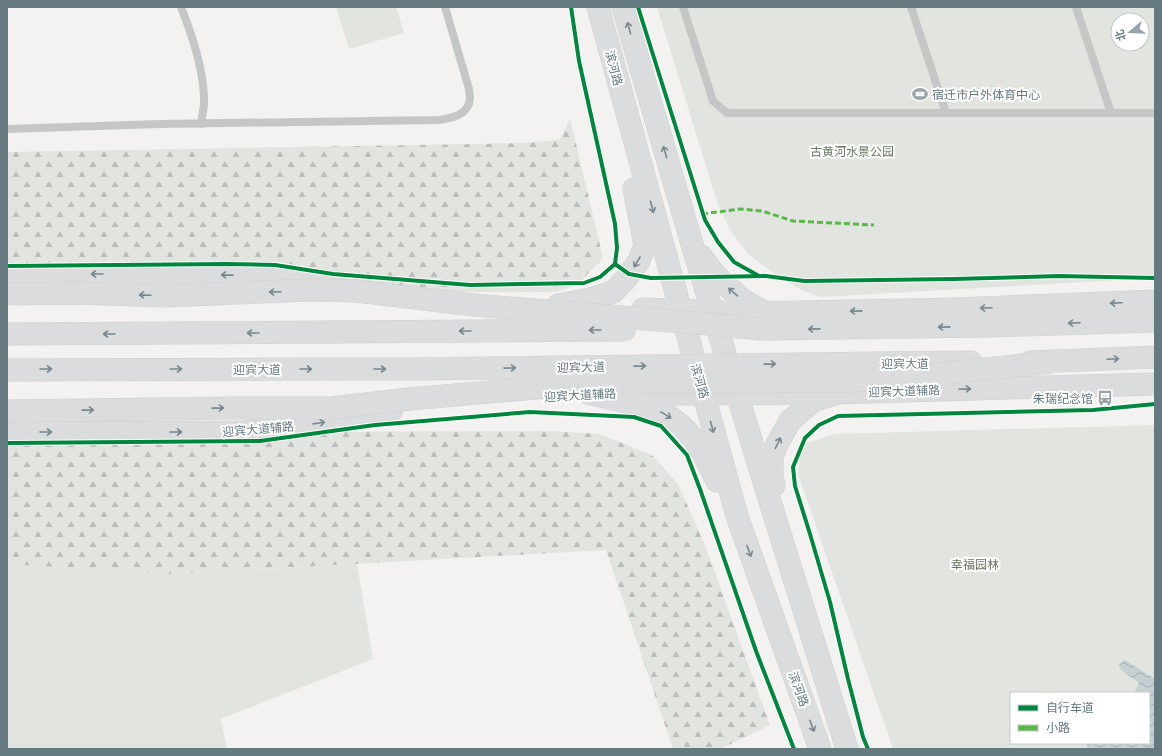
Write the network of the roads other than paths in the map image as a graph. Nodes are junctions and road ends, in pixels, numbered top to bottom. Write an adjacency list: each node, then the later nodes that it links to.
1 (181, 7): 12 (lane)
2 (445, 7): 12 (lane)
3 (592, 7): 18 (main road, one-way to 18)
4 (598, 7): 19 (main road, 滨河路, one-way to 19)
5 (623, 7): 14 (main road, one-way to 5)
6 (683, 7): 9 (lane)
7 (911, 7): 9 (lane)
8 (1076, 7): 10 (lane)
9 (946, 113): 10 (lane)
10 (1112, 113): 11 (lane)
11 (1155, 113)
12 (201, 124): 13 (lane)
13 (7, 129)
14 (692, 244): 20 (main road); 22 (main road, one-way to 14)
15 (7, 275): 18 (main road, one-way to 15)
16 (7, 294): 22 (main road, one-way to 16, bridge)
17 (1155, 301): 22 (main road, one-way to 22)
18 (558, 305): 19 (main road)
19 (681, 310): 20 (main road); 30 (main road, 滨河路)
20 (712, 312): 22 (main road); 31 (main road)
21 (1155, 320): 22 (main road, one-way to 22)
22 (763, 321): 23 (main road, one-way to 23, bridge)
23 (7, 334)
24 (1155, 357): 25 (main road, 迎宾大道, one-way to 24)
25 (1051, 362): 26 (main road, 迎宾大道, one-way to 25, bridge); 32 (main road, one-way to 25, bridge)
26 (7, 370)
27 (1155, 384): 29 (main road, 迎宾大道辅路, one-way to 27)
28 (588, 393): 30 (main road, 迎宾大道辅路); 33 (main road, 迎宾大道辅路, one-way to 28); 34 (main road, one-way to 34)
29 (840, 393): 31 (main road, 迎宾大道辅路); 37 (main road, one-way to 29)
30 (703, 394): 31 (main road, 迎宾大道辅路); 34 (main road, 滨河路, one-way to 34)
31 (737, 394): 36 (main road)
32 (7, 411)
33 (7, 433)
34 (737, 516): 35 (main road, 滨河路, one-way to 35)
35 (820, 749)
36 (848, 749)
37 (852, 749)

